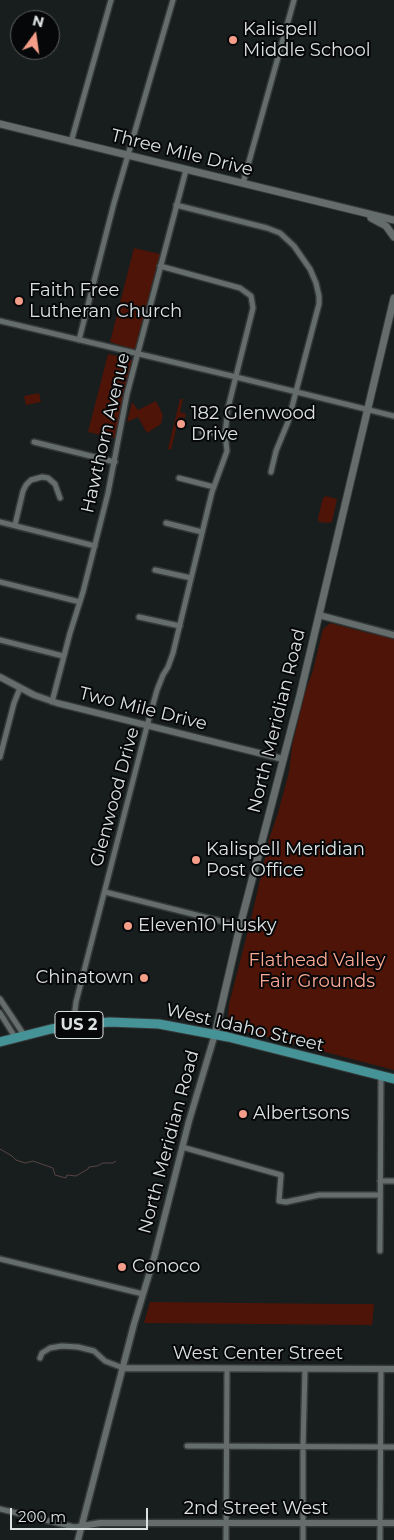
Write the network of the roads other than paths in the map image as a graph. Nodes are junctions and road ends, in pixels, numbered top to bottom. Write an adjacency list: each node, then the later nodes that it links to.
1 (111, 0): 5 (street)
2 (172, 0): 6 (street)
3 (294, 0): 8 (street)
4 (0, 124): 5 (main road, Three Mile Drive)
5 (71, 142): 6 (main road, Three Mile Drive)
6 (128, 156): 7 (main road, Three Mile Drive); 16 (street)
7 (186, 170): 8 (main road, Three Mile Drive); 9 (street, Hawthorn Avenue)
8 (243, 183): 10 (main road, Three Mile Drive)
9 (176, 205): 13 (street, Hawthorn Avenue); 19 (street)
10 (357, 211): 11 (main road, Three Mile Drive); 12 (main road, Three Mile Drive)
11 (394, 220)
12 (394, 238)
13 (160, 266): 17 (street, Hawthorn Avenue); 18 (street, Glenwood Drive)
14 (394, 298): 20 (main road, North Meridian Road)
15 (0, 321): 16 (street)
16 (79, 340): 17 (street)
17 (138, 354): 18 (street); 25 (street, Hawthorn Avenue)
18 (236, 377): 19 (street); 23 (street, Glenwood Drive)
19 (296, 392): 20 (street); 26 (street)
20 (367, 410): 21 (street); 39 (main road, North Meridian Road)
21 (394, 416)
22 (202, 432): 23 (street)
23 (225, 434): 28 (street, Glenwood Drive)
24 (34, 442): 25 (street)
25 (115, 462): 34 (street, Hawthorn Avenue)
26 (271, 472)
27 (179, 478): 28 (street)
28 (214, 487): 33 (street, Glenwood Drive)
29 (60, 498): 32 (street)
30 (0, 522): 32 (street)
31 (166, 523): 33 (street)
32 (16, 526): 34 (street)
33 (202, 532): 36 (street, Glenwood Drive)
34 (95, 546): 38 (street, Hawthorn Avenue)
35 (155, 570): 36 (street)
36 (191, 578): 41 (street, Glenwood Drive)
37 (0, 582): 38 (street)
38 (80, 602): 44 (street, Hawthorn Avenue)
39 (319, 615): 42 (street); 50 (main road, North Meridian Road)
40 (139, 617): 41 (street)
41 (180, 626): 48 (street, Glenwood Drive)
42 (394, 635)
43 (0, 640): 44 (street)
44 (63, 656): 47 (street, Hawthorn Avenue)
45 (0, 677): 46 (street, Two Mile Drive)
46 (20, 688): 47 (street, Two Mile Drive); 49 (street)
47 (52, 702): 48 (street, Two Mile Drive)
48 (147, 726): 50 (street, Two Mile Drive); 51 (street, Glenwood Drive)
49 (0, 757)
50 (283, 759): 52 (main road, North Meridian Road)
51 (105, 892): 52 (street); 55 (street, Glenwood Drive)
52 (240, 926): 56 (main road, North Meridian Road)
53 (0, 999): 57 (street)
54 (0, 1014): 58 (street)
55 (73, 1026): 56 (highway, West Idaho Street / US 2); 57 (highway, West Idaho Street / US 2)
56 (215, 1034): 60 (highway, West Idaho Street / US 2); 62 (street, North Meridian Road)
57 (24, 1035): 58 (highway, West Idaho Street / US 2)
58 (15, 1038): 59 (highway, West Idaho Street / US 2)
59 (0, 1042)
60 (381, 1076): 61 (highway, West Idaho Street / US 2); 63 (street)
61 (394, 1079)
62 (182, 1147): 65 (street); 68 (street, North Meridian Road)
63 (380, 1181): 64 (street); 65 (street)
64 (394, 1181)
65 (380, 1195): 66 (street)
66 (380, 1251)
67 (0, 1260): 68 (street)
68 (143, 1294): 70 (street, North Meridian Road)
69 (40, 1358): 70 (street)
70 (123, 1368): 71 (street, West Center Street); 85 (street, North Meridian Road)
71 (227, 1369): 72 (street, West Center Street); 76 (street)
72 (305, 1369): 73 (street, West Center Street); 77 (street)
73 (381, 1369): 74 (street, West Center Street); 78 (street)
74 (394, 1369)
75 (187, 1446): 76 (street)
76 (227, 1446): 77 (street); 82 (street)
77 (303, 1446): 78 (street); 83 (street)
78 (380, 1447): 79 (street); 84 (street)
79 (394, 1447)
80 (0, 1509): 85 (street, 2nd Street West)
81 (394, 1523): 84 (street, 2nd Street West)
82 (226, 1524): 83 (street, 2nd Street West); 85 (street, 2nd Street West); 87 (street)
83 (303, 1524): 84 (street, 2nd Street West); 88 (street)
84 (380, 1524): 89 (street)
85 (82, 1526): 86 (street, North Meridian Road)
86 (78, 1540)
87 (226, 1540)
88 (303, 1540)
89 (380, 1540)

